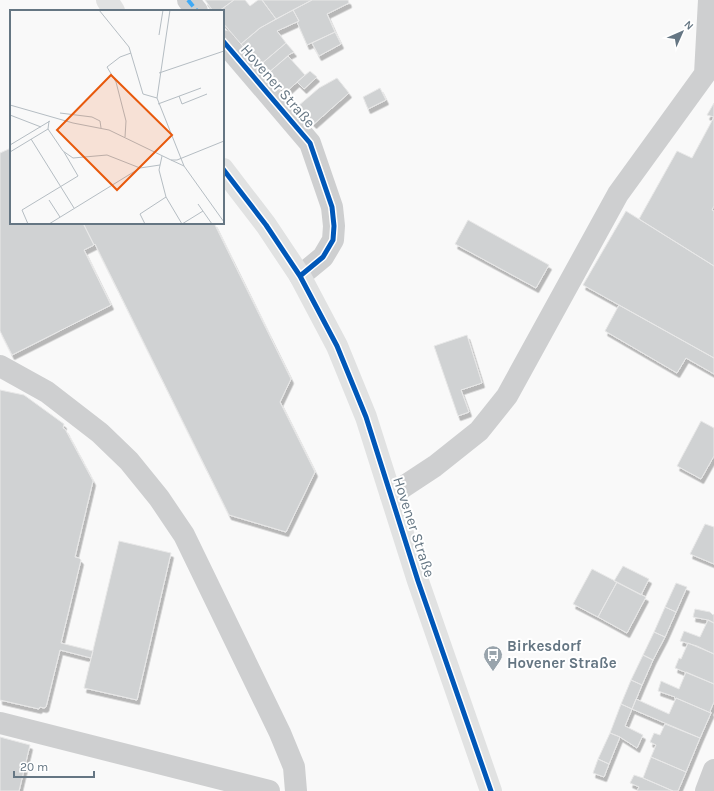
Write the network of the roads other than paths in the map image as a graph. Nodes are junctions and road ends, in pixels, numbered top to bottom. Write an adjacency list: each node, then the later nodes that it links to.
1 (107, 0): 4 (main road)
2 (188, 0): 5 (street)
3 (709, 0): 10 (street)
4 (113, 10)
5 (196, 10)
6 (224, 42): 8 (street, Hovener Straße)
7 (224, 170): 8 (main road, Hovener Straße)
8 (300, 276): 10 (main road, Hovener Straße)
9 (0, 366): 14 (street)
10 (391, 495): 15 (main road, Hovener Straße)
11 (0, 723): 13 (street)
12 (714, 770): 16 (street)
13 (269, 791)
14 (296, 791)
15 (491, 791)
16 (706, 791)

